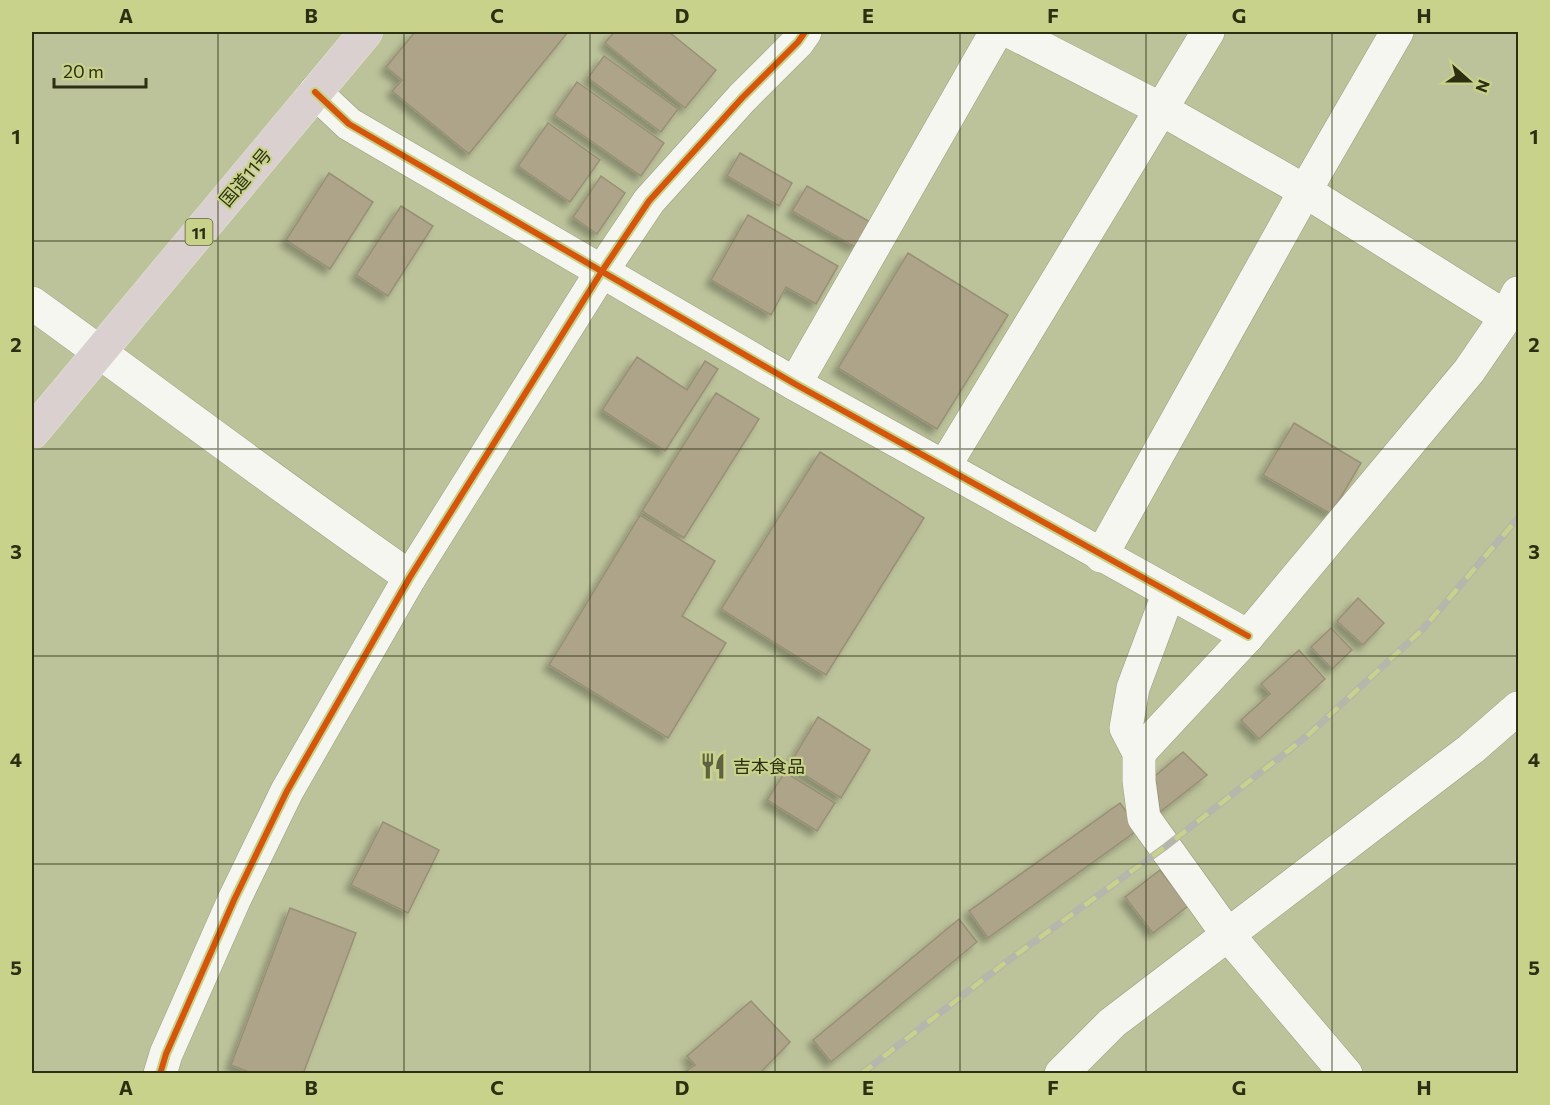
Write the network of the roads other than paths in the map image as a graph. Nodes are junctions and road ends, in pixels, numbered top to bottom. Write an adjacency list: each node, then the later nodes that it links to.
1 (366, 32): 7 (highway, 国道11号 / 11)
2 (805, 32): 10 (street)
3 (996, 32): 14 (street)
4 (1011, 32): 8 (street)
5 (1208, 32): 8 (street)
6 (1397, 32): 9 (street)
7 (315, 93): 10 (street); 13 (highway, 国道11号 / 11)
8 (1161, 109): 9 (street); 16 (street)
9 (1305, 191): 12 (street); 17 (street)
10 (602, 271): 14 (street); 18 (street)
11 (32, 303): 13 (street)
12 (1512, 305): 20 (street)
13 (99, 352): 15 (highway, 国道11号 / 11); 18 (street)
14 (795, 384): 16 (street)
15 (32, 433)
16 (944, 467): 17 (street)
17 (1101, 556): 19 (street)
18 (410, 577): 24 (street)
19 (1168, 592): 20 (street); 22 (street)
20 (1248, 636): 22 (street)
21 (1518, 708): 23 (street)
22 (1139, 753): 23 (street)
23 (1228, 935): 25 (street); 26 (street)
24 (160, 1074)
25 (1061, 1074)
26 (1346, 1074)

